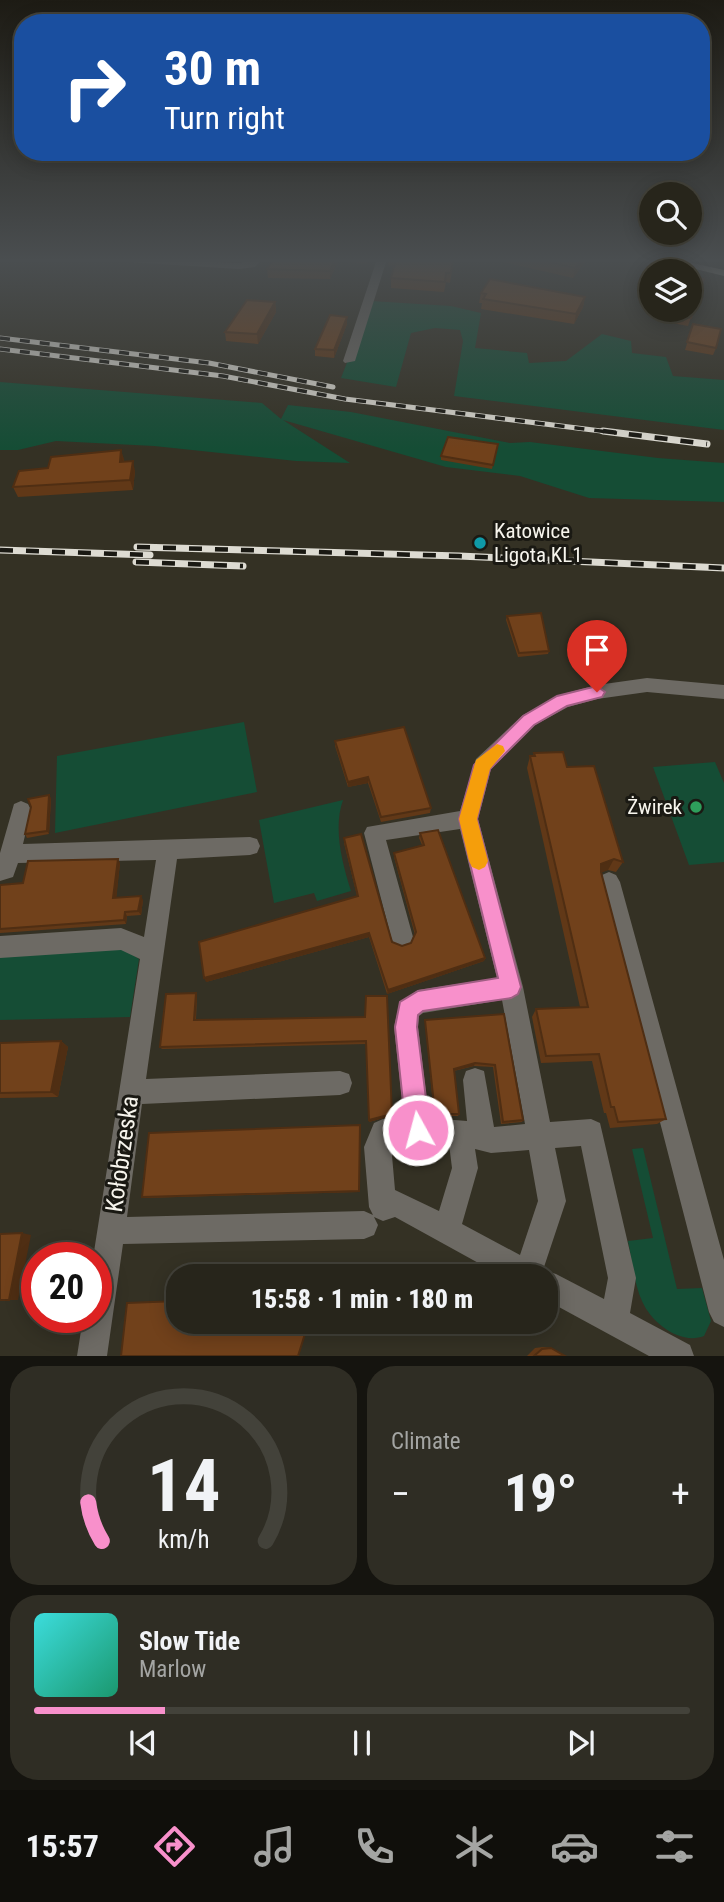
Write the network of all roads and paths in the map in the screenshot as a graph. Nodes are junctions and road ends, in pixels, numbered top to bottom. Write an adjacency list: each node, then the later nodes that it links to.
1 (362, 322): 2 (street)
2 (349, 361)
3 (724, 692): 5 (street)
4 (21, 810): 8 (street)
5 (468, 819): 10 (street); 13 (street)
6 (250, 846): 7 (street)
7 (168, 850): 8 (street); 12 (street, Kołobrzeska)
8 (5, 862)
9 (609, 882): 26 (street)
10 (402, 937)
11 (0, 947): 12 (street)
12 (154, 953): 16 (street, Kołobrzeska)
13 (511, 987): 17 (street); 19 (street)
14 (475, 1080): 18 (street)
15 (340, 1083): 16 (street)
16 (132, 1092): 22 (street, Kołobrzeska)
17 (418, 1130): 18 (street); 21 (street)
18 (471, 1134): 19 (street); 21 (street)
19 (540, 1136): 24 (street); 27 (street)
20 (363, 1225): 22 (street)
21 (447, 1230): 23 (street)
22 (111, 1231): 28 (street, Kołobrzeska)
23 (509, 1264)
24 (537, 1264)
25 (558, 1291): 27 (street)
26 (724, 1312)
27 (614, 1321): 29 (street)
28 (92, 1356)
29 (679, 1356)

